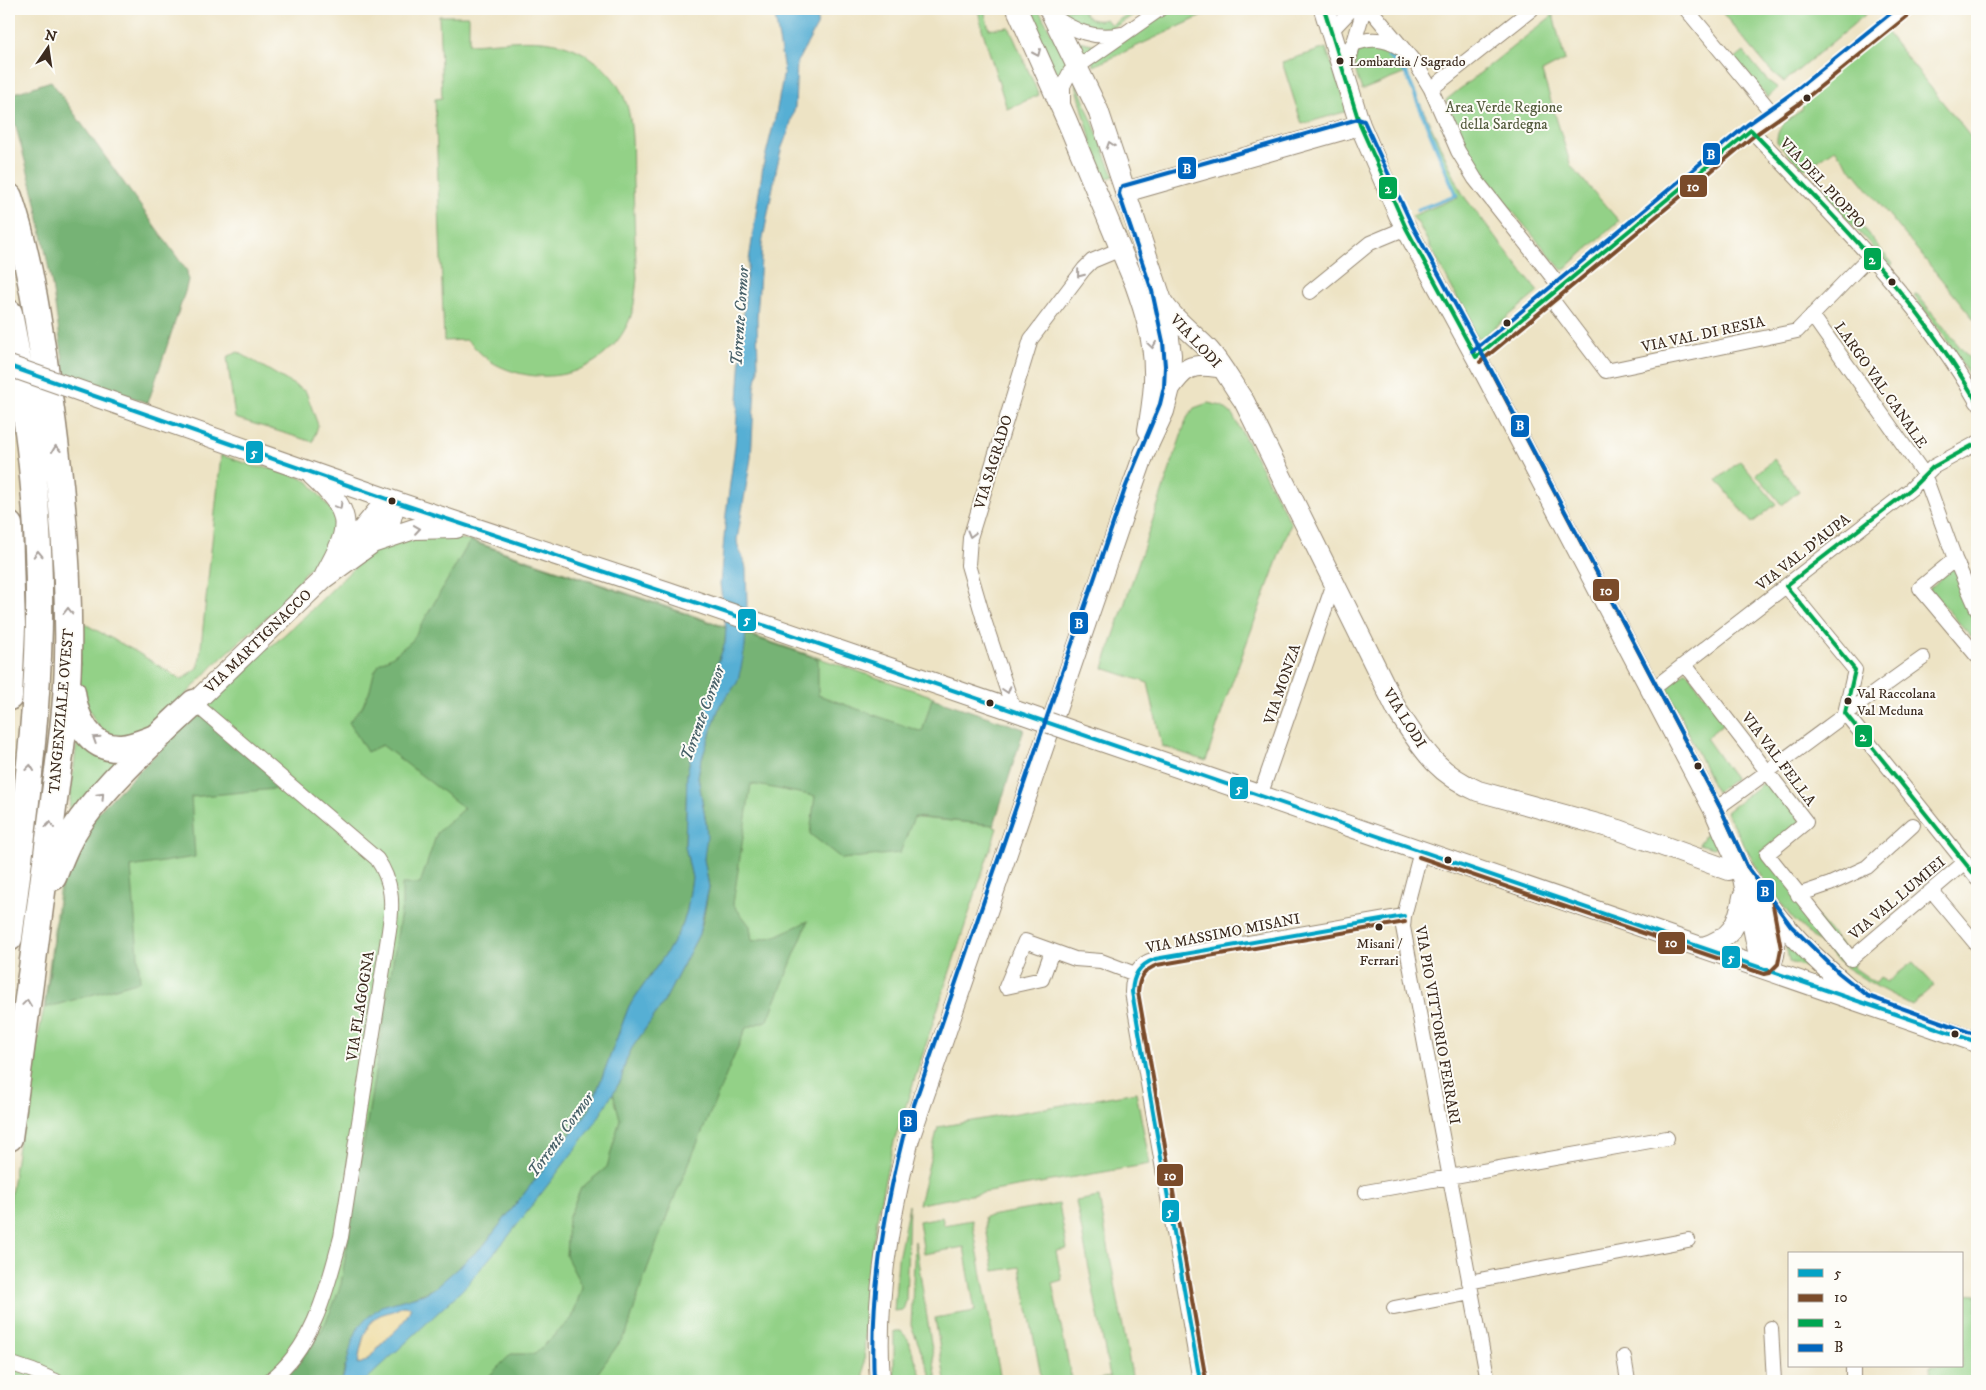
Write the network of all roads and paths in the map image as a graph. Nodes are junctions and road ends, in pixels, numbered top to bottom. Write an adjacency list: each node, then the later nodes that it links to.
1 (1017, 9): 22 (street, one-way to 22)
2 (1160, 9): 14 (street)
3 (1324, 9): 13 (street)
4 (1352, 9): 13 (street)
5 (1358, 9): 12 (street)
6 (1364, 9): 12 (street)
7 (1370, 9): 17 (street)
8 (1532, 9): 20 (street)
9 (1686, 9): 21 (street)
10 (1906, 9): 21 (street)
11 (1050, 12): 14 (street); 18 (street)
12 (1359, 25): 13 (street); 15 (street); 16 (street)
13 (1331, 31): 19 (street)
14 (1124, 34): 18 (street)
15 (1379, 39): 16 (street); 17 (street)
16 (1352, 45): 19 (street)
17 (1407, 52): 20 (street)
18 (1078, 67): 22 (street); 25 (street, one-way to 18)
19 (1344, 76): 23 (street)
20 (1430, 89): 31 (street)
21 (1773, 114): 24 (street)
22 (1067, 120): 27 (street)
23 (1360, 125): 25 (street); 28 (street)
24 (1751, 130): 30 (street, VIA DEL PIOPPO); 31 (street)
25 (1125, 191): 27 (street); 34 (street)
26 (9, 197): 58 (highway, TANGENZIALE OVEST, one-way to 26)
27 (1100, 200): 29 (street)
28 (1406, 228): 32 (street); 38 (street)
29 (1121, 249): 34 (street); 63 (street, VIA SAGRADO, one-way to 63)
30 (1869, 257): 36 (street, VIA VAL DI RESIA); 42 (street, VIA DEL PIOPPO)
31 (1561, 288): 33 (street)
32 (1310, 292)
33 (1550, 297): 36 (street, VIA VAL DI RESIA); 38 (street)
34 (1153, 305): 37 (street, VIA LODI); 40 (street, VIA LODI); 44 (street, one-way to 44)
35 (9, 313): 79 (highway, one-way to 35)
36 (1812, 315): 46 (street, LARGO VAL CANALE)
37 (1168, 330): 40 (street, VIA LODI); 41 (street)
38 (1476, 357): 60 (street)
39 (9, 366): 45 (street, VIA MARTIGNACCO, bridge)
40 (1223, 374): 41 (street, VIA LODI); 53 (street, VIA LODI)
41 (1170, 388): 44 (street)
42 (1977, 402)
43 (1977, 443): 46 (street, VIA VAL D'AUPA)
44 (1144, 454): 101 (street)
45 (306, 470): 47 (street, VIA MARTIGNACCO); 52 (street, VIA MARTIGNACCO, one-way to 52)
46 (1924, 474): 51 (street, LARGO VAL CANALE); 54 (street, VIA VAL D'AUPA)
47 (393, 501): 49 (street, VIA MARTIGNACCO); 50 (street, VIA MARTIGNACCO); 52 (street, VIA MARTIGNACCO)
48 (9, 525): 61 (highway)
49 (479, 530): 50 (street, VIA MARTIGNACCO, one-way to 49); 63 (street, VIA MARTIGNACCO)
50 (371, 544): 52 (street, VIA MARTIGNACCO)
51 (1954, 559): 55 (street, LARGO VAL CANALE); 56 (street)
52 (323, 579): 62 (street, VIA MARTIGNACCO)
53 (1334, 583): 67 (street, VIA MONZA); 72 (street, VIA LODI)
54 (1786, 586): 59 (street, VIA VAL D'AUPA); 64 (street)
55 (1977, 609)
56 (1977, 656)
57 (1923, 658): 64 (street)
58 (68, 662): 65 (highway, one-way to 58); 78 (highway, TANGENZIALE OVEST, one-way to 58)
59 (1685, 665): 60 (street, VIA VAL D'AUPA); 66 (street, VIA VAL FELLA)
60 (1650, 691): 68 (street)
61 (9, 697)
62 (194, 703): 65 (highway); 100 (street, VIA FLAGOGNA)
63 (1019, 713): 67 (street, VIA MARTIGNACCO, bridge)
64 (1845, 713): 66 (street); 71 (street)
65 (158, 737): 78 (highway, one-way to 65)
66 (1769, 772): 68 (street); 75 (street, VIA VAL FELLA)
67 (1260, 796): 70 (street, VIA MARTIGNACCO)
68 (1714, 810): 72 (street)
69 (1913, 825): 75 (street)
70 (1421, 851): 77 (street, VIA PIO VITTORIO FERRARI); 81 (street, VIA MARTIGNACCO)
71 (1965, 862): 73 (street); 74 (street, VIA VAL LUMIEI)
72 (1742, 874): 76 (street); 81 (street); 84 (street)
73 (1977, 878)
74 (1932, 890): 80 (street); 83 (street, VIA VAL LUMIEI)
75 (1798, 895): 83 (street, VIA VAL FELLA)
76 (1766, 902): 84 (street); 86 (street)
77 (1404, 916): 85 (street, VIA MASSIMO MISANI); 90 (street, VIA PIO VITTORIO FERRARI)
78 (37, 933): 88 (highway, TANGENZIALE OVEST, one-way to 78)
79 (9, 938)
80 (1977, 945)
81 (1703, 947): 84 (street, VIA MARTIGNACCO)
82 (1052, 951): 85 (street)
83 (1851, 959)
84 (1763, 967): 86 (street, VIA MARTIGNACCO)
85 (1135, 974): 102 (street, VIA MASSIMO MISANI)
86 (1865, 1002): 87 (street, VIA MARTIGNACCO)
87 (1977, 1042)
88 (9, 1138)
89 (1666, 1138): 90 (street)
90 (1449, 1177): 91 (street); 93 (street, VIA PIO VITTORIO FERRARI)
91 (1366, 1192)
92 (1688, 1240): 93 (street)
93 (1470, 1287): 94 (street); 103 (street, VIA PIO VITTORIO FERRARI)
94 (1394, 1308)
95 (1771, 1328): 105 (street)
96 (1624, 1357): 104 (street)
97 (9, 1363): 99 (street)
98 (1853, 1368): 106 (street)
99 (56, 1381)
100 (269, 1381)
101 (880, 1381)
102 (1200, 1381)
103 (1488, 1381)
104 (1628, 1381)
105 (1774, 1381)
106 (1853, 1381)

